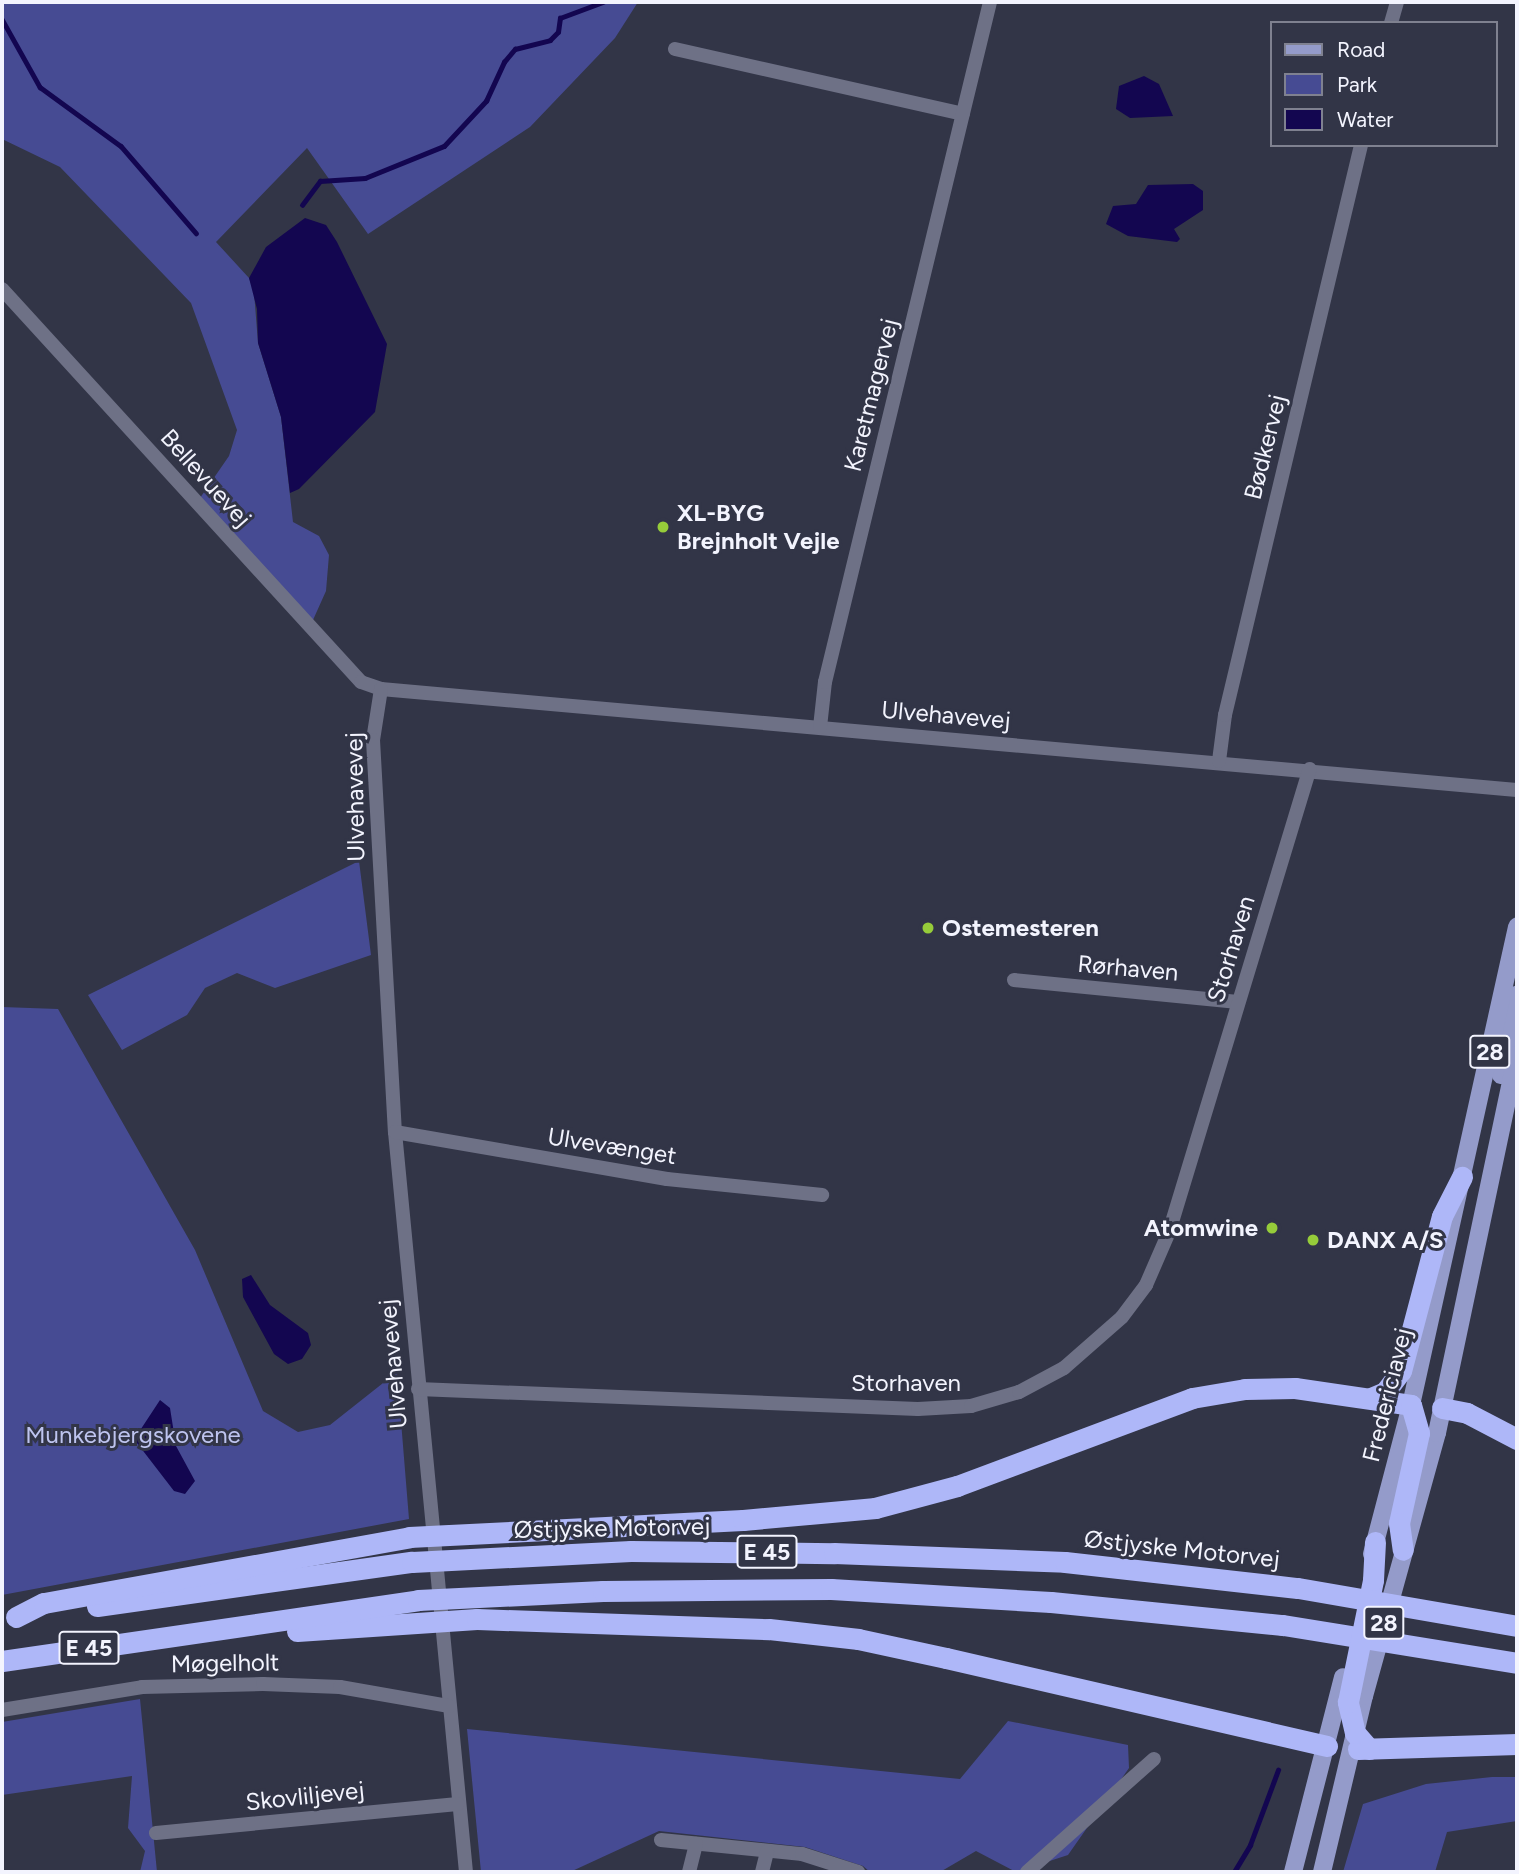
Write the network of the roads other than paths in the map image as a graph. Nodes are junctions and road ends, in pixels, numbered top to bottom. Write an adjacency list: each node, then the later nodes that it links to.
1 (990, 2): 5 (street, Karetmagervej)
2 (1397, 2): 3 (street)
3 (1392, 21)
4 (675, 49): 5 (street)
5 (963, 114): 9 (street, Karetmagervej)
6 (1362, 147): 10 (street, Bødkervej)
7 (2, 289): 8 (street, Bellevuevej)
8 (381, 689): 9 (street, Ulvehavevej); 18 (street, Ulvehavevej)
9 (820, 727): 10 (street, Ulvehavevej)
10 (1219, 761): 11 (street, Ulvehavevej)
11 (1310, 769): 12 (street, Ulvehavevej); 16 (street, Storhaven)
12 (1517, 790)
13 (1517, 927): 19 (main road, Fredericiavej / 28)
14 (1014, 980): 16 (street, Rørhaven)
15 (1517, 995): 20 (main road)
16 (1238, 1002): 22 (street, Storhaven)
17 (1517, 1055): 20 (main road, 28)
18 (395, 1132): 21 (street, Ulvevænget); 22 (street, Ulvehavevej)
19 (1462, 1177): 23 (highway); 24 (main road, Fredericiavej / 28)
20 (1488, 1192): 25 (main road, 28)
21 (822, 1195)
22 (418, 1389): 35 (street, Ulvehavevej)
23 (1371, 1398): 24 (highway); 29 (highway)
24 (1411, 1405): 25 (main road); 27 (main road, Fredericiavej / 28); 28 (highway)
25 (1442, 1408): 26 (highway); 28 (main road, 28)
26 (1517, 1438)
27 (1375, 1542): 34 (highway)
28 (1403, 1550): 34 (main road, 28)
29 (9, 1619): 30 (highway, Østjyske Motorvej / E 45)
30 (1517, 1626)
31 (176, 1635): 32 (highway, E 45); 33 (highway, E 45); 39 (highway)
32 (2, 1661)
33 (1517, 1663)
34 (1351, 1692): 37 (highway); 39 (main road, 28)
35 (449, 1706): 36 (street, Møgelholt); 41 (street, Ulvehavevej)
36 (2, 1710)
37 (1359, 1744): 38 (highway); 39 (main road); 53 (main road)
38 (1517, 1744)
39 (1327, 1746): 52 (main road, 28)
40 (1154, 1759): 51 (street)
41 (458, 1804): 42 (street, Skovliljevej); 47 (street, Ulvehavevej)
42 (156, 1833)
43 (661, 1840): 44 (street)
44 (696, 1844): 45 (street); 48 (street)
45 (767, 1852): 46 (street); 49 (street)
46 (837, 1868): 50 (street)
47 (466, 1872)
48 (689, 1872)
49 (762, 1872)
50 (858, 1872)
51 (1027, 1872)
52 (1293, 1872)
53 (1322, 1872)

